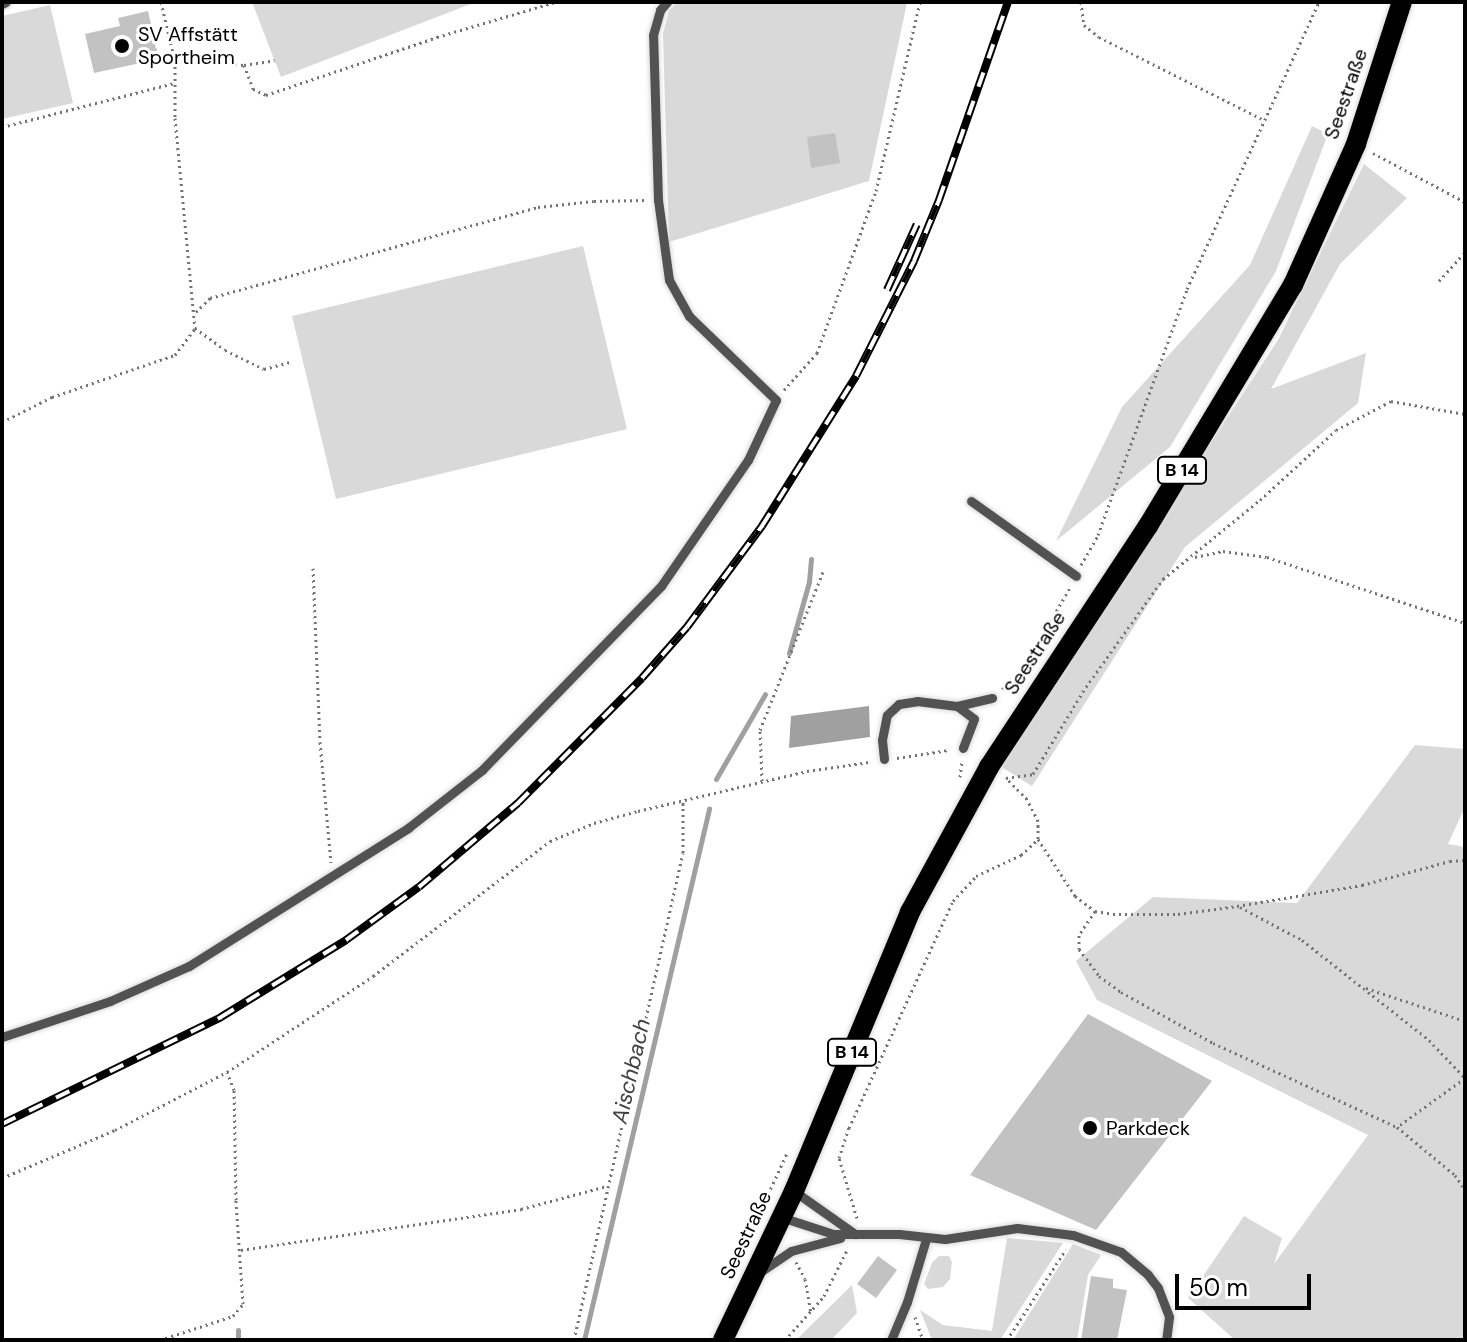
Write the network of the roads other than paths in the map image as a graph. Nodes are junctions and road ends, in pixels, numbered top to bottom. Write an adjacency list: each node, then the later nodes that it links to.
1 (667, 2): 9 (lane)
2 (1402, 2): 10 (main road, Seestraße / B 14)
3 (971, 501): 4 (lane)
4 (1076, 576)
5 (992, 698): 6 (lane)
6 (957, 706): 7 (lane); 8 (lane)
7 (963, 748)
8 (884, 759)
9 (2, 1037)
10 (794, 1191): 11 (main road, Seestraße / B 14); 12 (lane)
11 (781, 1217): 12 (lane); 14 (main road, Seestraße / B 14)
12 (855, 1234): 13 (lane); 14 (lane)
13 (926, 1239): 15 (lane); 18 (lane)
14 (753, 1277): 16 (main road, Seestraße / B 14)
15 (892, 1337): 17 (lane)
16 (723, 1340)
17 (881, 1340)
18 (1166, 1340)

